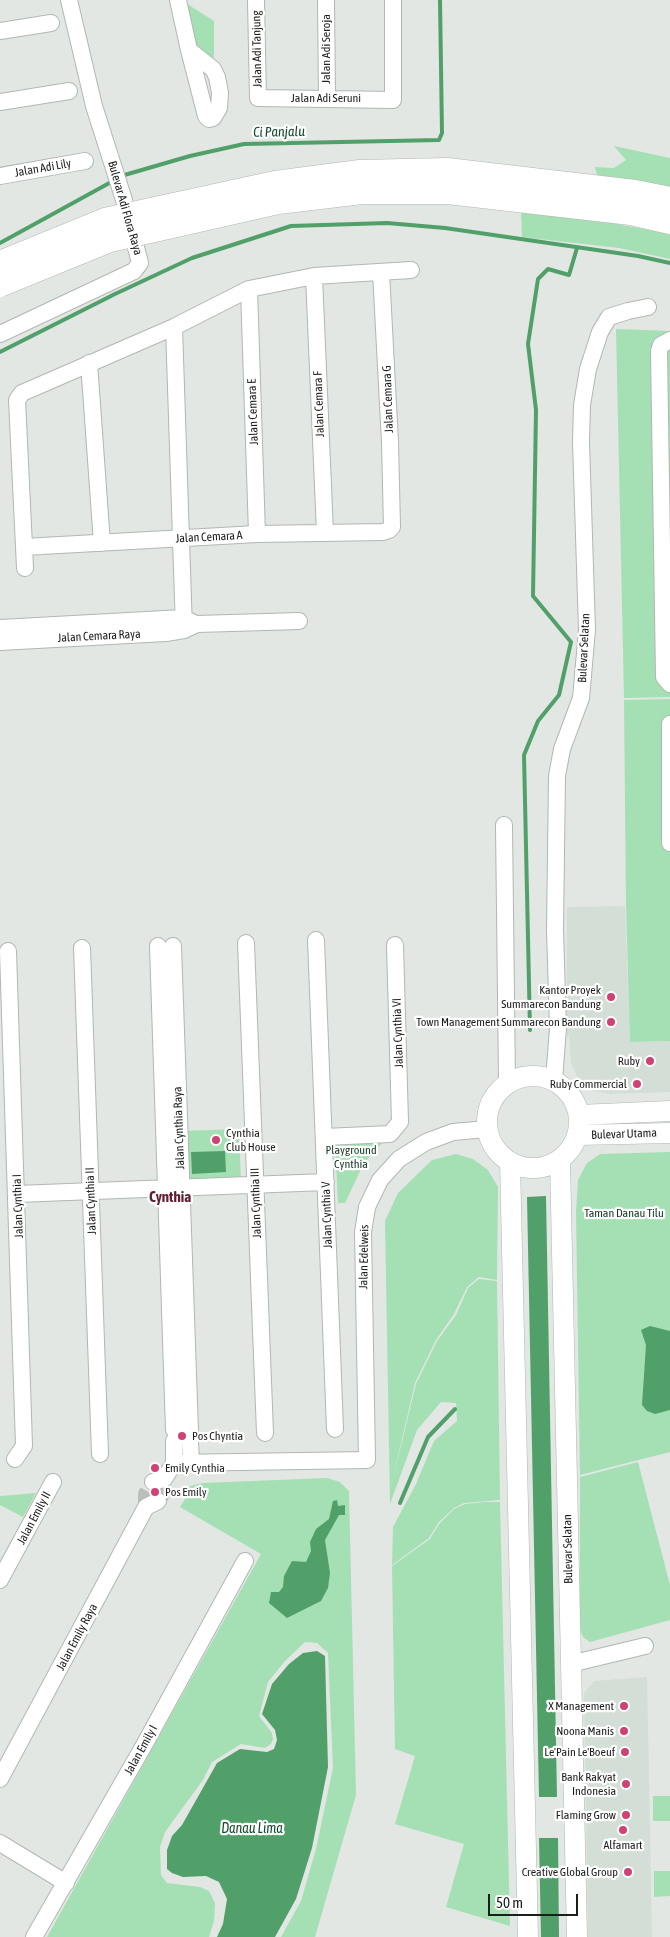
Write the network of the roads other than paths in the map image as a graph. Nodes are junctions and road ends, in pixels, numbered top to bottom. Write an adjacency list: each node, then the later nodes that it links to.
1 (69, 0): 25 (street, Bulevar Adi Flora Raya)
2 (178, 0): 8 (street)
3 (256, 0): 10 (street, Jalan Adi Tanjung)
4 (326, 0): 11 (street, Jalan Adi Seroja)
5 (393, 0): 11 (street, Jalan Adi Seruni)
6 (51, 23): 7 (street)
7 (0, 31)
8 (189, 50)
9 (69, 91): 12 (street)
10 (258, 98): 11 (street, Jalan Adi Seruni)
11 (327, 98)
12 (0, 102)
13 (86, 161): 14 (street, Jalan Adi Lily)
14 (0, 176)
15 (670, 199): 17 (highway, bridge)
16 (670, 222): 21 (highway, bridge)
17 (0, 263)
18 (411, 270): 19 (street)
19 (381, 272): 20 (street); 28 (street, Jalan Cemara G)
20 (314, 276): 22 (street); 29 (street, Jalan Cemara F)
21 (0, 285)
22 (249, 289): 24 (street); 30 (street, Jalan Cemara E)
23 (648, 307): 48 (street, Bulevar Selatan)
24 (174, 327): 27 (street); 31 (street)
25 (0, 334)
26 (670, 340): 39 (street)
27 (89, 363): 32 (street); 33 (street)
28 (392, 527): 29 (street, Jalan Cemara A)
29 (325, 533): 30 (street, Jalan Cemara A)
30 (258, 534): 31 (street, Jalan Cemara A)
31 (180, 538): 32 (street, Jalan Cemara A); 36 (street)
32 (102, 543): 33 (street, Jalan Cemara A)
33 (24, 546): 34 (street)
34 (25, 568)
35 (299, 621): 36 (street, Jalan Cemara Raya)
36 (188, 624): 37 (street, Jalan Cemara Raya); 38 (street, Jalan Cemara Raya)
37 (0, 628)
38 (0, 642)
39 (670, 684)
40 (669, 726): 42 (street)
41 (504, 826): 49 (street)
42 (670, 843)
43 (316, 940): 55 (street, Jalan Cynthia V)
44 (246, 943): 59 (street, Jalan Cynthia III)
45 (395, 945): 55 (street, Jalan Cynthia VI)
46 (82, 948): 62 (street, Jalan Cynthia II)
47 (8, 951): 63 (street, Jalan Cynthia I)
48 (554, 1080): 49 (main road); 51 (main road)
49 (507, 1083): 52 (main road)
50 (670, 1111): 51 (main road, Bulevar Utama)
51 (579, 1115): 54 (main road)
52 (488, 1129): 57 (main road); 69 (street, Jalan Edelweis)
53 (670, 1132): 54 (main road, Bulevar Utama)
54 (578, 1135): 56 (main road)
55 (325, 1138): 58 (street, Jalan Cynthia V)
56 (560, 1160): 57 (main road); 74 (main road, Bulevar Selatan)
57 (510, 1162): 79 (main road)
58 (326, 1182): 59 (street); 64 (street, Jalan Cynthia V)
59 (256, 1185): 60 (street); 66 (street, Jalan Cynthia III)
60 (182, 1188): 61 (street); 61 (street, Jalan Cynthia Raya); 65 (street, Jalan Cynthia Raya)
61 (165, 1189): 62 (street); 65 (street, Jalan Cynthia Raya)
62 (91, 1192): 63 (street); 67 (street, Jalan Cynthia II)
63 (17, 1194): 68 (street, Jalan Cynthia I)
64 (335, 1429)
65 (182, 1430): 69 (street)
66 (264, 1433)
67 (100, 1454)
68 (15, 1459)
69 (182, 1463): 75 (street, Jalan Emily Raya)
70 (53, 1482): 72 (street, Jalan Emily II)
71 (245, 1561): 77 (street, Jalan Emily I)
72 (0, 1580)
73 (646, 1646): 74 (street)
74 (570, 1664): 80 (main road, Bulevar Selatan)
75 (0, 1779)
76 (0, 1843): 77 (street)
77 (66, 1883): 78 (street, Jalan Emily I)
78 (34, 1937)
79 (528, 1937)
80 (577, 1937)

